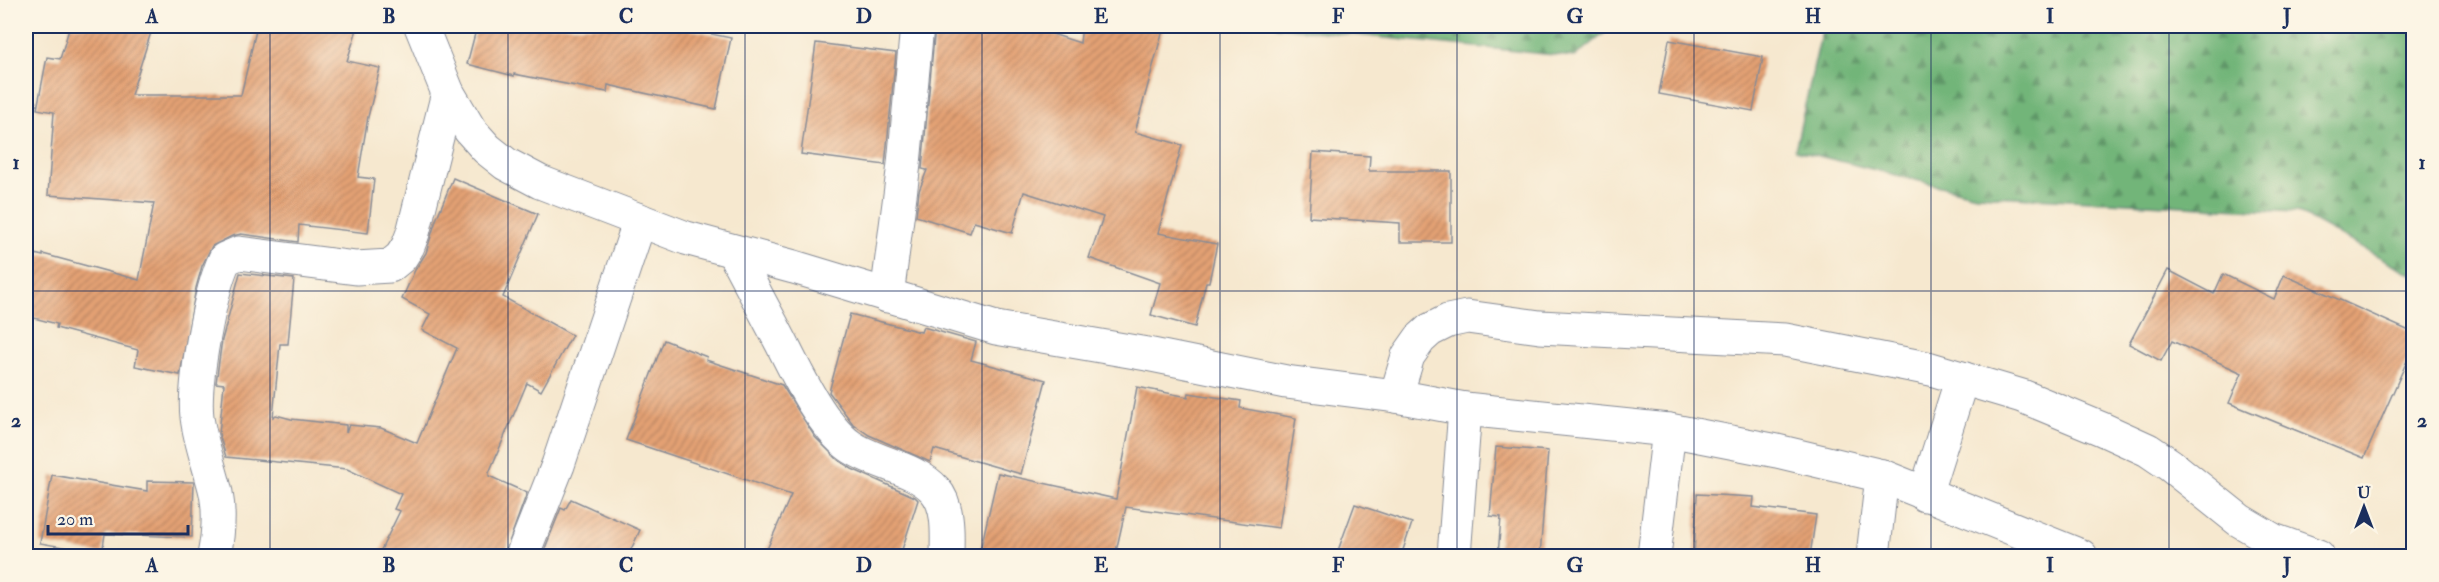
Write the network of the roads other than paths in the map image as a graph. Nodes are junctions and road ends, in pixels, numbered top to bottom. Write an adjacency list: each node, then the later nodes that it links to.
1 (421, 26): 3 (street)
2 (917, 26): 6 (street)
3 (448, 93): 4 (street); 13 (street)
4 (640, 220): 5 (street); 14 (street)
5 (733, 250): 6 (street); 15 (street)
6 (887, 296): 8 (street)
7 (1962, 378): 8 (street); 12 (street); 20 (street)
8 (1396, 396): 9 (street)
9 (1466, 410): 10 (street); 16 (street)
10 (1670, 430): 11 (street); 17 (street)
11 (1882, 476): 12 (street); 18 (street)
12 (1925, 495): 19 (street)
13 (214, 556)
14 (522, 556)
15 (947, 556)
16 (1454, 556)
17 (1654, 556)
18 (1873, 556)
19 (2081, 556)
20 (2318, 556)

